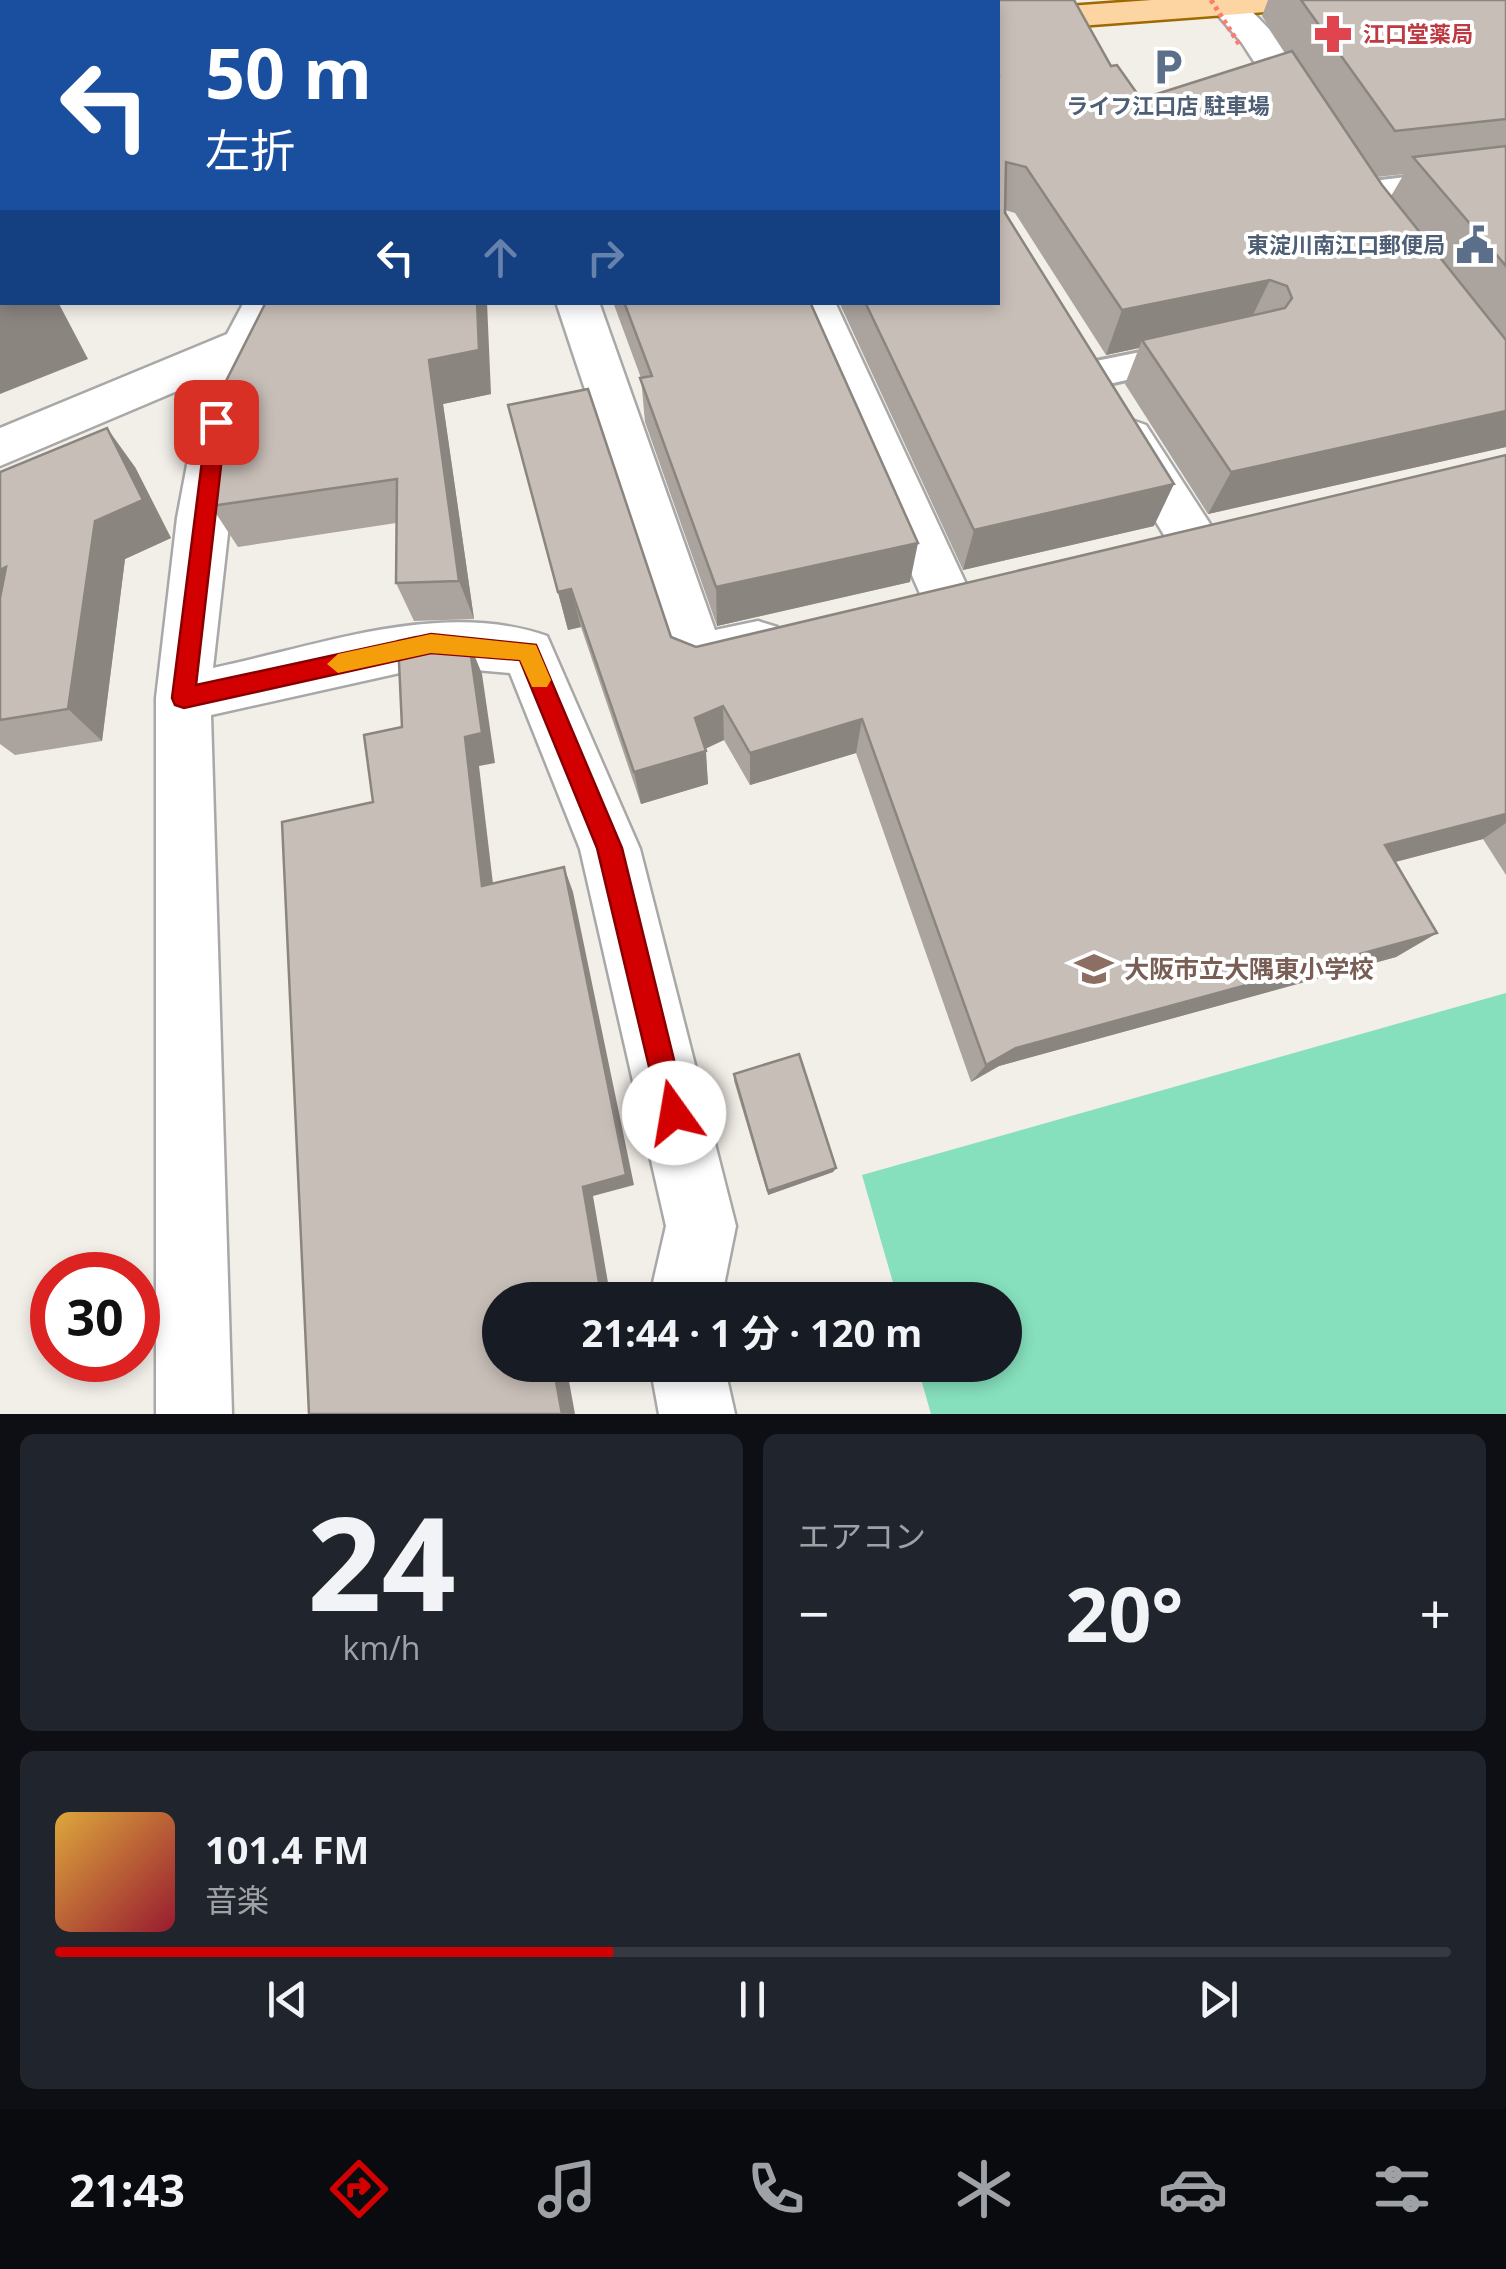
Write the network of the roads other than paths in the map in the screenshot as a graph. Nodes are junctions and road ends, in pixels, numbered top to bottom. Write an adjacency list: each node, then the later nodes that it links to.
1 (1292, 0): 2 (main road)
2 (1219, 2): 3 (main road); 5 (street)
3 (1000, 22)
4 (1506, 175): 5 (lane)
5 (1356, 193): 6 (street)
6 (1386, 235)
7 (578, 305): 15 (street)
8 (813, 305): 14 (street)
9 (255, 324): 12 (street); 16 (street)
10 (1231, 344): 11 (lane)
11 (1081, 358): 13 (street)
12 (0, 448)
13 (1137, 554)
14 (946, 599)
15 (812, 630)
16 (184, 698): 17 (street); 19 (street)
17 (689, 1282)
18 (690, 1382): 20 (street)
19 (194, 1414)
20 (697, 1414)

